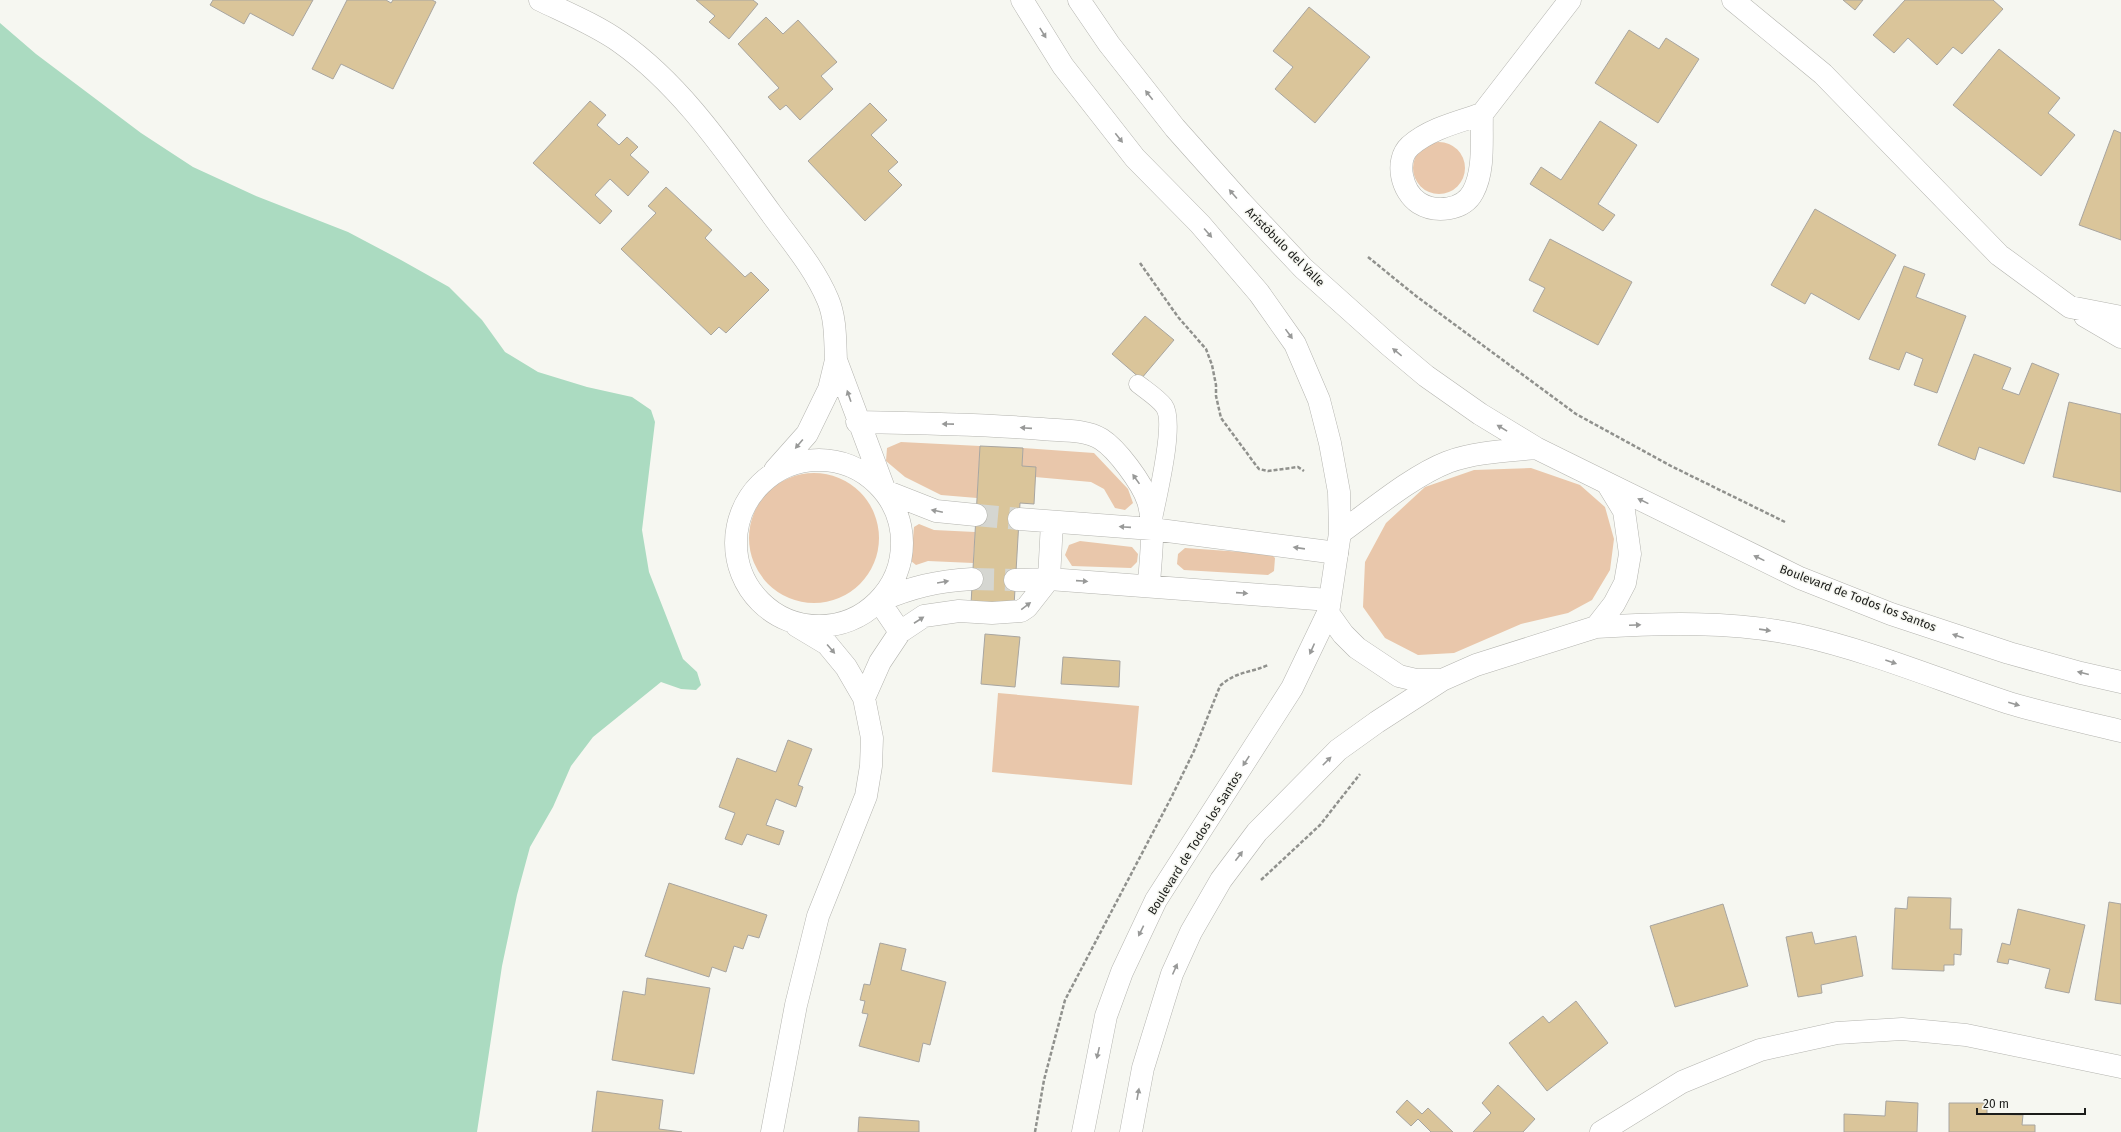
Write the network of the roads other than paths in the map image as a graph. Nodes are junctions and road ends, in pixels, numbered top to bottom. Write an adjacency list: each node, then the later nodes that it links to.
1 (540, 0): 10 (street)
2 (1022, 0): 21 (street, one-way to 21)
3 (1078, 0): 13 (street, Aristóbulo del Valle, one-way to 3)
4 (1570, 0): 6 (street)
5 (1733, 0): 7 (street)
6 (1482, 114): 6 (street)
7 (2070, 307): 8 (street); 9 (street)
8 (2121, 317)
9 (2121, 337)
10 (836, 360): 12 (street, one-way to 10); 14 (street, one-way to 14)
11 (1138, 384): 20 (lane)
12 (858, 422): 16 (street); 20 (street, one-way to 12)
13 (1536, 448): 15 (street, Aristóbulo del Valle); 21 (street)
14 (772, 474): 16 (street); 28 (street)
15 (1607, 483): 29 (street); 32 (street, Boulevard de Todos los Santos, one-way to 15)
16 (885, 491): 17 (street, one-way to 16); 26 (street)
17 (976, 515)
18 (1019, 519): 19 (street)
19 (1052, 522): 20 (street, one-way to 19); 23 (street)
20 (1152, 529): 21 (street, one-way to 20); 25 (street)
21 (1338, 543): 27 (street, Boulevard de Todos los Santos)
22 (972, 579): 26 (street, one-way to 22)
23 (1049, 579): 24 (street); 25 (street, one-way to 25); 30 (street, one-way to 23)
24 (1015, 580)
25 (1149, 586): 27 (street, one-way to 27)
26 (879, 601): 28 (street); 30 (street)
27 (1329, 606): 31 (street); 37 (street, Boulevard de Todos los Santos, one-way to 37)
28 (787, 620): 33 (street, one-way to 33)
29 (1596, 627): 31 (street); 34 (street, one-way to 34)
30 (900, 632): 33 (street)
31 (1442, 680): 38 (street, one-way to 31)
32 (2121, 682)
33 (864, 698): 36 (street)
34 (2121, 732)
35 (2121, 1067): 39 (street)
36 (772, 1132)
37 (1083, 1132)
38 (1132, 1132)
39 (1601, 1132)

